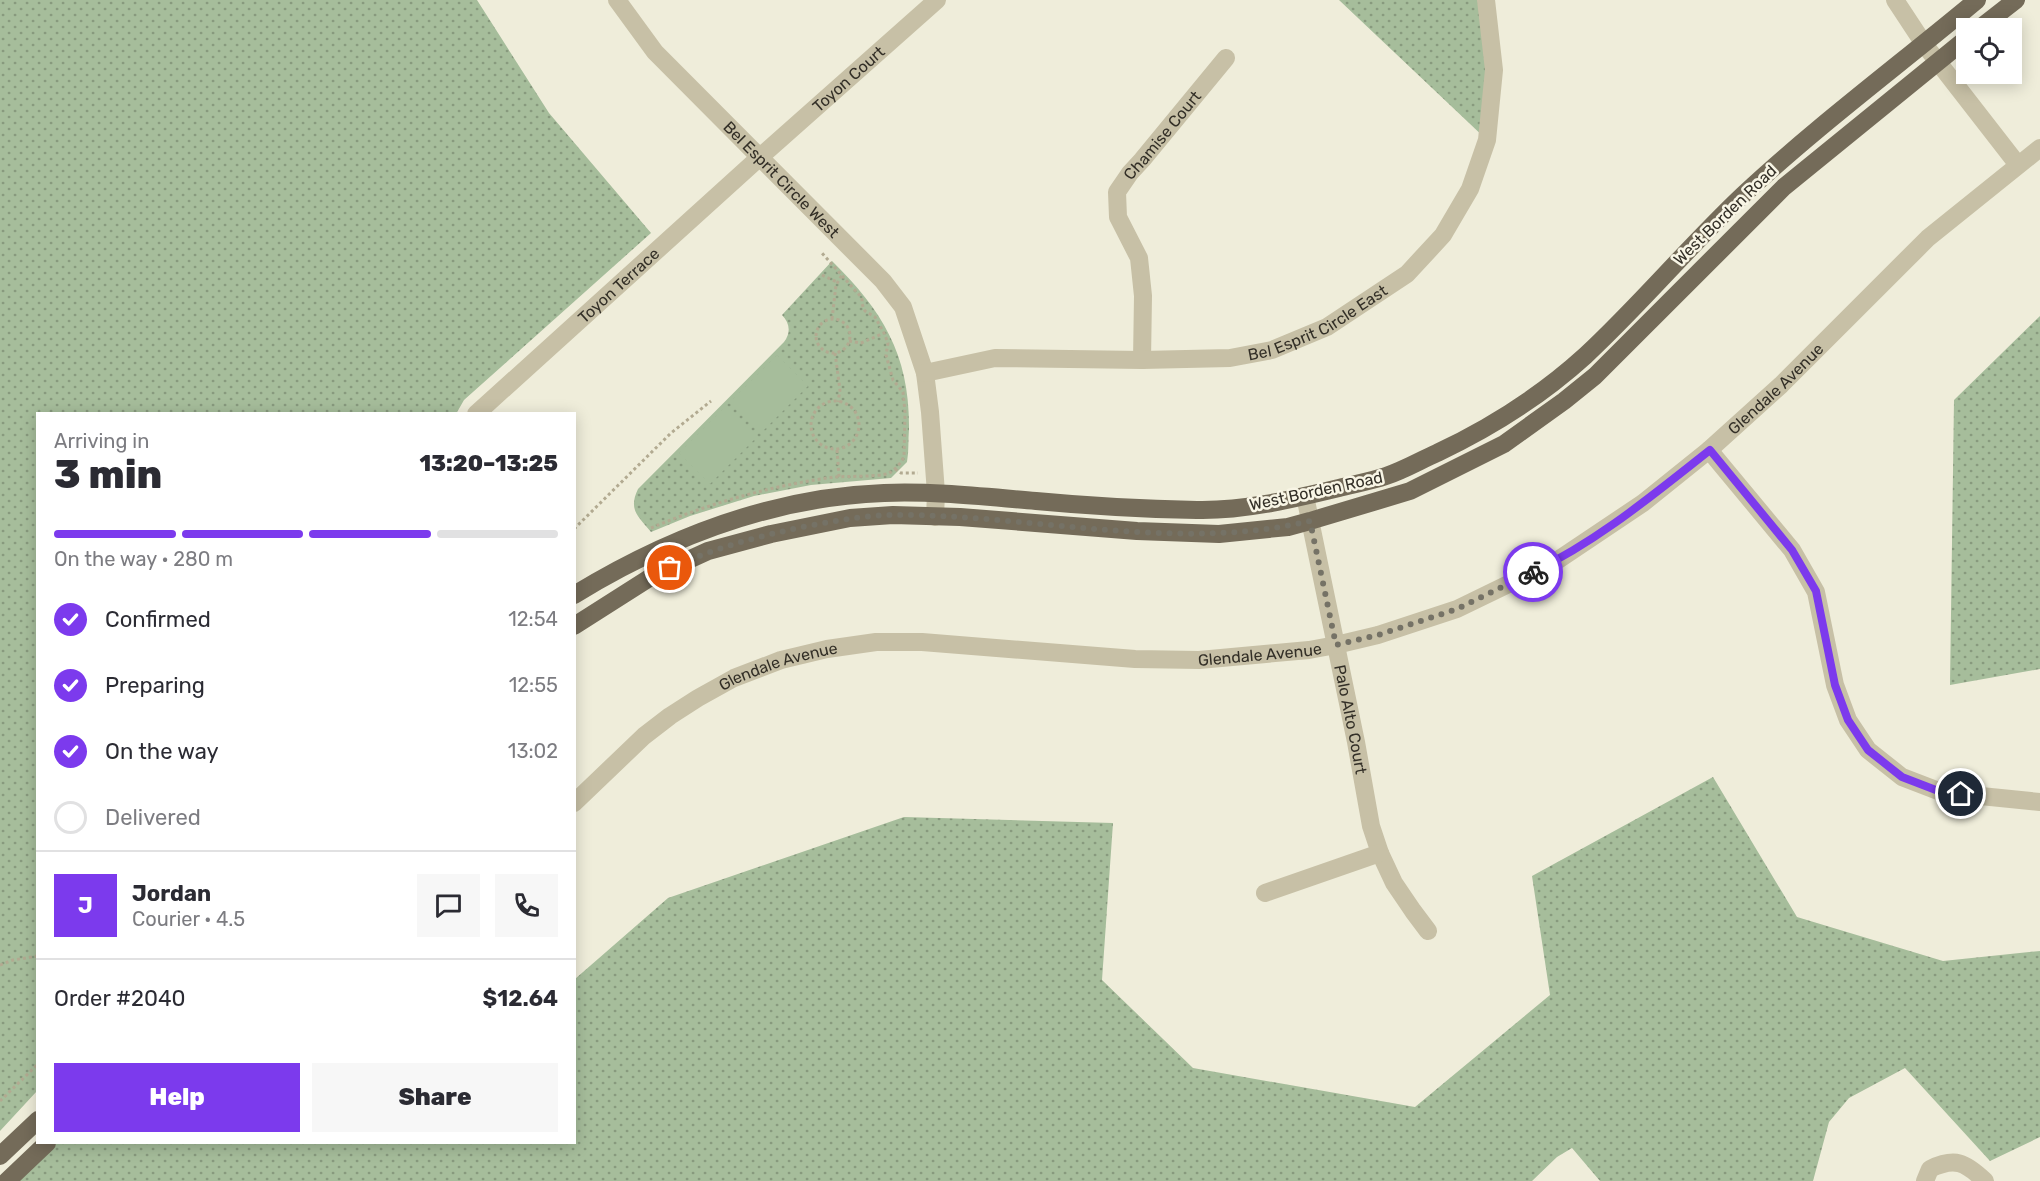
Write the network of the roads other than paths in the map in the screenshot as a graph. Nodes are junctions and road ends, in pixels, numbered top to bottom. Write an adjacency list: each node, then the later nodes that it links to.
1 (617, 0): 13 (street, Bel Esprit Circle West)
2 (937, 0): 13 (street, Toyon Court)
3 (1486, 0): 15 (street, Bel Esprit Circle East)
4 (1895, 0): 8 (street)
5 (1977, 0): 8 (main road, West Borden Road)
6 (2016, 0): 7 (main road)
7 (1993, 18)
8 (1924, 44): 11 (street); 20 (main road, West Borden Road)
9 (1956, 47): 11 (main road, West Borden Road)
10 (1227, 58): 15 (street, Chamise Court)
11 (1938, 62): 14 (street); 22 (main road, West Borden Road)
12 (2040, 148): 14 (street, Glendale Avenue)
13 (760, 157): 16 (street, Bel Esprit Circle West); 17 (street, Toyon Terrace)
14 (2018, 165): 18 (street, Glendale Avenue)
15 (1142, 360): 16 (street, Bel Esprit Circle East)
16 (925, 373): 19 (street, Bel Esprit Circle West)
17 (478, 412)
18 (1710, 450): 25 (street, Glendale Avenue); 27 (street)
19 (936, 493): 20 (main road, West Borden Road); 21 (street, Bel Esprit Circle West); 23 (main road, West Borden Road)
20 (1305, 496): 22 (street, Palo Alto Court)
21 (936, 517): 22 (main road, West Borden Road); 24 (main road, West Borden Road)
22 (1310, 521): 25 (street, Palo Alto Court)
23 (576, 594)
24 (576, 625)
25 (1336, 645): 26 (street, Glendale Avenue); 28 (street, Palo Alto Court)
26 (576, 801)
27 (2040, 802)
28 (1380, 853): 29 (street); 30 (street, Palo Alto Court)
29 (1265, 893)
30 (1428, 931)
31 (36, 1122): 33 (main road)
32 (46, 1144): 34 (main road)
33 (0, 1156)
34 (7, 1181)
35 (1925, 1181): 36 (street)
36 (1984, 1181)

